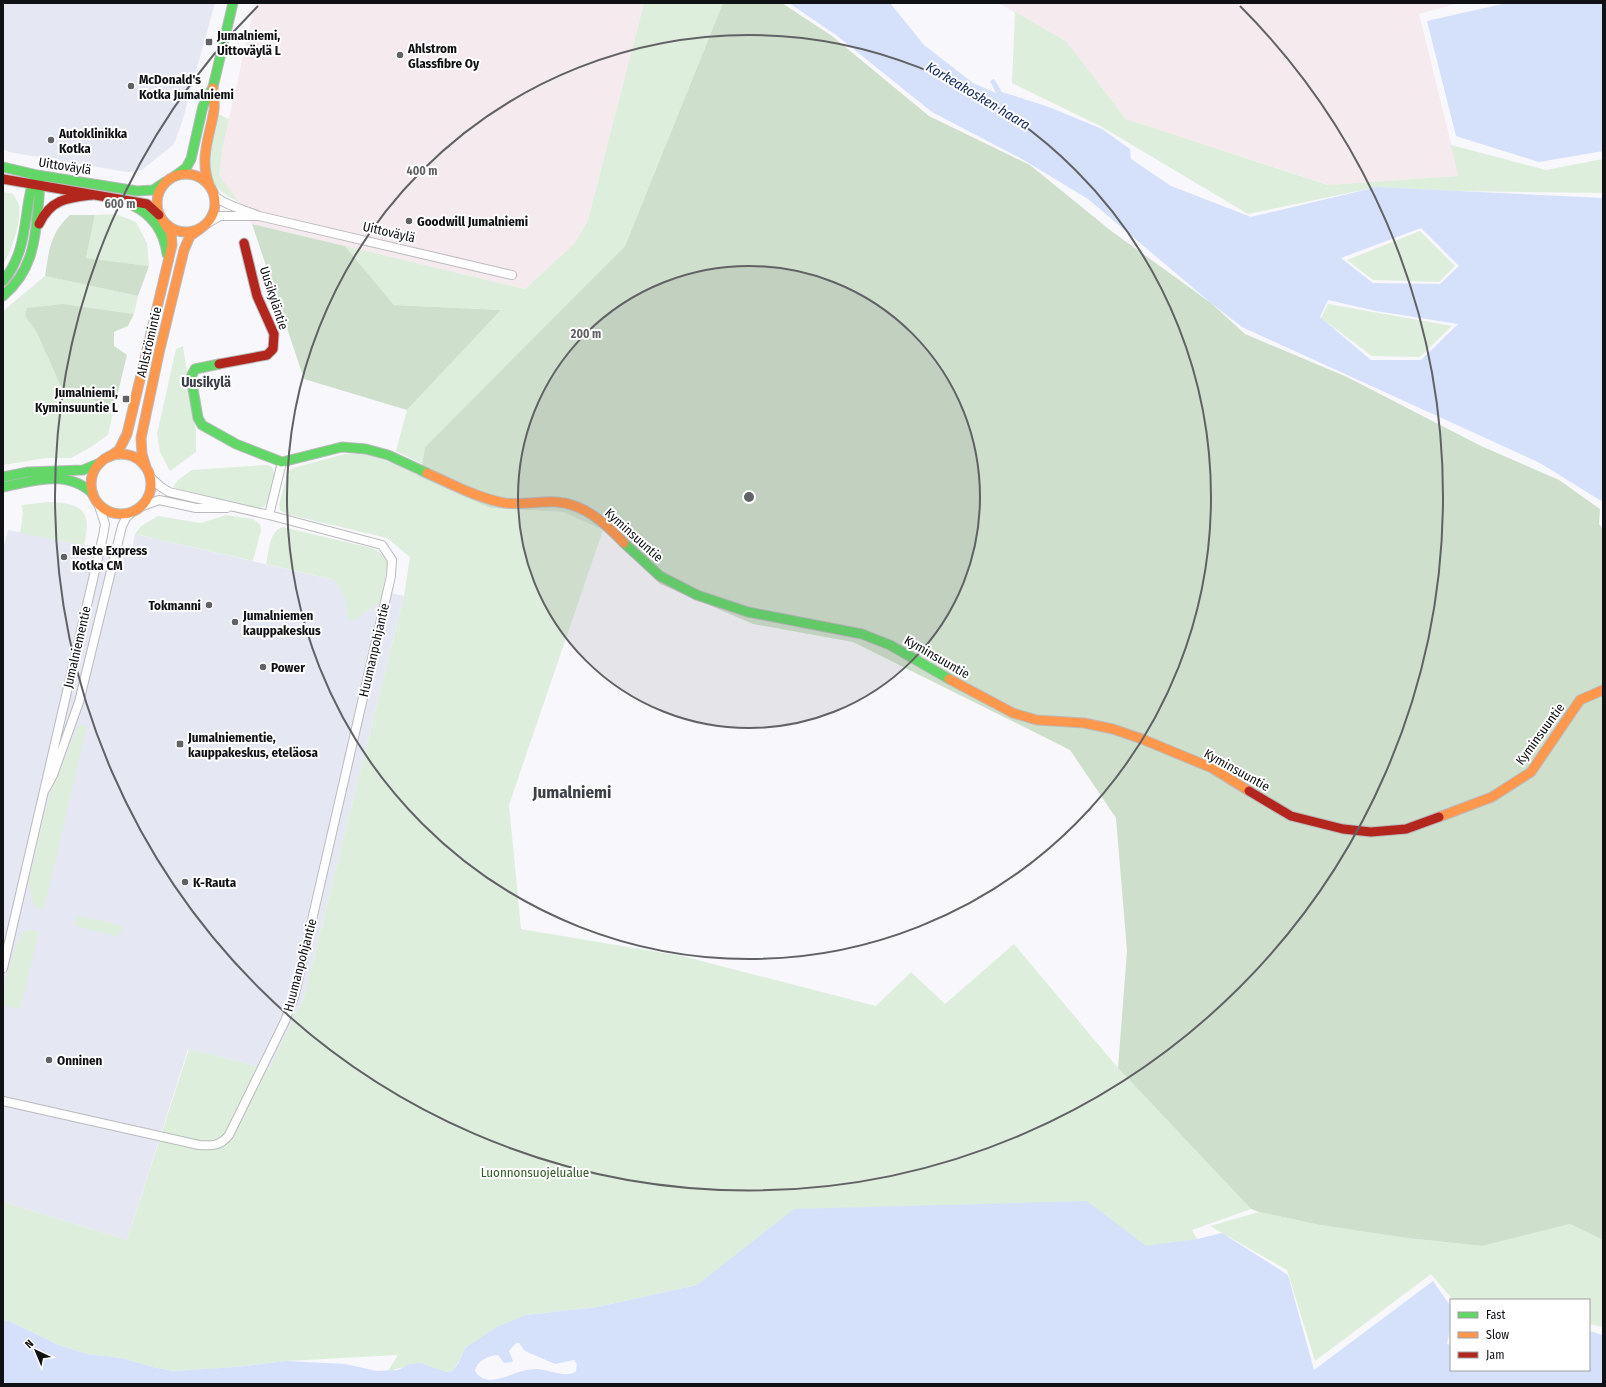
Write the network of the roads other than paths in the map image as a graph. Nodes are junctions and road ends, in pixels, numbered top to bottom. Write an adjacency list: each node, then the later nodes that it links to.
1 (234, 3): 2 (main road)
2 (213, 87): 5 (main road); 8 (main road)
3 (3, 167): 4 (main road, Uittoväylä)
4 (38, 175): 5 (main road, Uittoväylä); 7 (main road)
5 (171, 178): 8 (main road); 13 (main road)
6 (3, 179): 7 (main road, Uittoväylä)
7 (36, 185): 9 (main road, Uittoväylä); 16 (main road); 20 (main road)
8 (210, 186): 10 (main road)
9 (92, 195): 11 (main road, Uittoväylä); 16 (main road)
10 (214, 195): 12 (street, Uittoväylä); 14 (main road)
11 (108, 198): 13 (main road, Uittoväylä); 18 (main road)
12 (259, 216): 14 (street, Uittoväylä); 19 (street, Uittoväylä)
13 (162, 219): 15 (main road); 18 (main road, Ahlströmintie)
14 (208, 223): 15 (main road)
15 (200, 229): 24 (main road, Ahlströmintie)
16 (36, 232): 21 (main road)
17 (244, 243): 23 (main road, Uusikyläntie)
18 (167, 264): 22 (main road, Ahlströmintie)
19 (512, 275)
20 (3, 280)
21 (3, 296)
22 (105, 460): 24 (main road); 25 (main road); 28 (main road)
23 (282, 462): 33 (street); 34 (main road, Kyminsuuntie)
24 (146, 467): 26 (main road)
25 (3, 477)
26 (151, 478): 30 (main road); 31 (street)
27 (3, 487): 28 (main road)
28 (93, 494): 29 (main road)
29 (98, 503): 32 (main road); 35 (street, Jumalniementie)
30 (140, 507): 31 (street); 32 (main road)
31 (238, 508): 33 (street)
32 (132, 512): 35 (street, Jumalniementie)
33 (269, 515): 37 (street, Huumanpohjantie)
34 (1603, 690)
35 (44, 792): 36 (street, Jumalniementie)
36 (3, 968)
37 (3, 1101)

